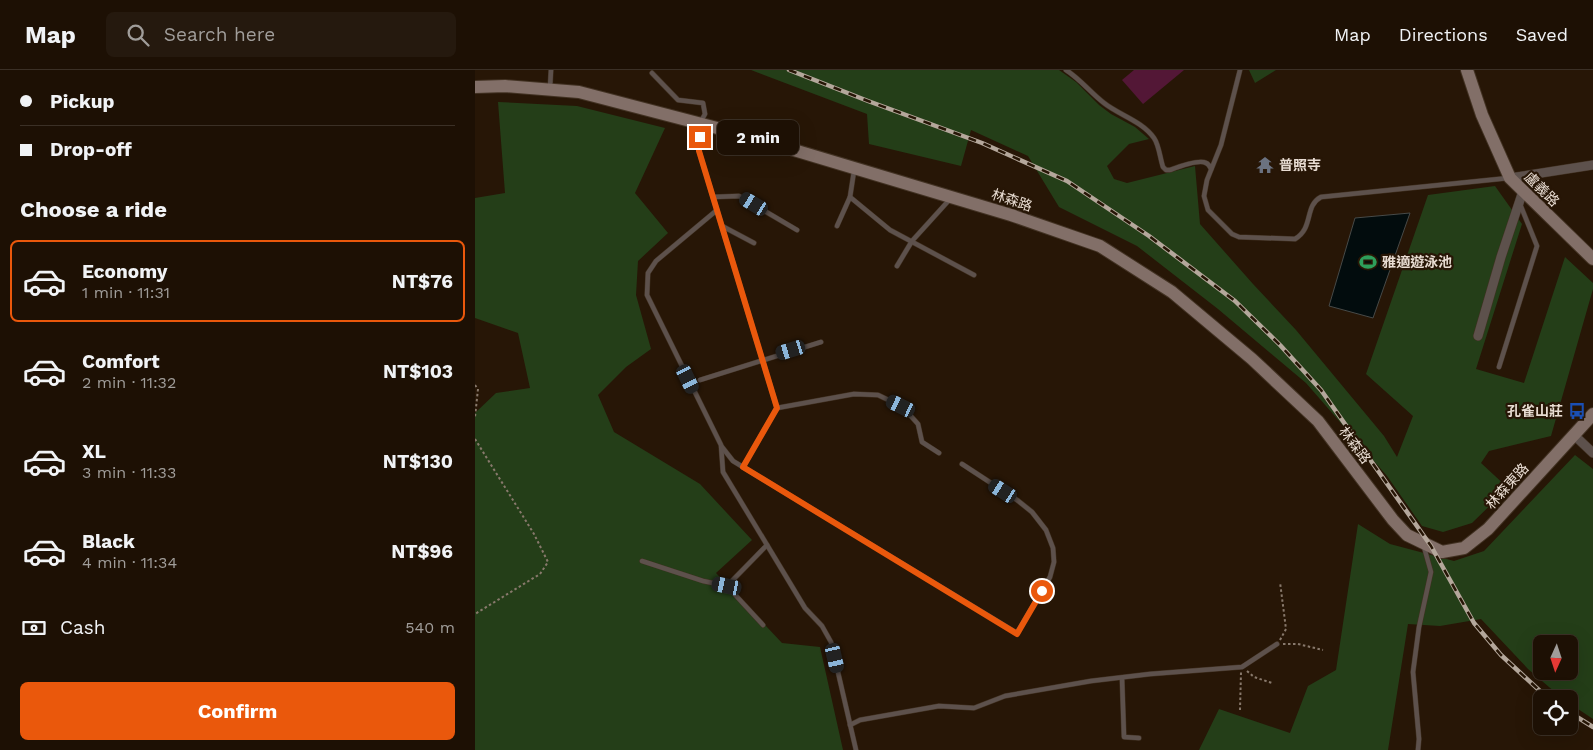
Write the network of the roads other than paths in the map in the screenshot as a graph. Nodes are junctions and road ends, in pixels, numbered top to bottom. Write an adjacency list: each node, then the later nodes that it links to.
1 (551, 70): 7 (lane)
2 (1066, 70): 11 (lane)
3 (1240, 70): 11 (lane)
4 (1467, 70): 12 (main road, 盧義路)
5 (652, 72): 8 (lane)
6 (475, 87): 7 (main road, 林森路)
7 (549, 89): 8 (main road, 林森路)
8 (700, 124): 10 (main road, 林森路); 16 (lane)
9 (1593, 165): 12 (street)
10 (855, 168): 13 (lane); 14 (main road, 林森路)
11 (1211, 169): 12 (lane)
12 (1510, 178): 15 (main road, 盧義路)
13 (851, 197): 19 (lane); 21 (lane)
14 (952, 197): 21 (lane); 40 (main road, 林森路)
15 (1521, 197): 23 (main road, 盧義路); 26 (street); 29 (lane)
16 (713, 198): 17 (lane); 20 (lane)
17 (717, 210): 18 (lane); 34 (lane)
18 (722, 225): 22 (lane); 28 (lane)
19 (837, 226)
20 (797, 230)
21 (911, 241): 24 (lane); 25 (lane)
22 (753, 243)
23 (1593, 259)
24 (897, 266)
25 (974, 274)
26 (1478, 336)
27 (821, 342): 28 (lane)
28 (762, 359): 30 (lane); 31 (lane)
29 (1499, 367)
30 (700, 380)
31 (777, 408): 35 (lane); 38 (lane)
32 (1593, 414): 33 (main road, 林森東路)
33 (1575, 434): 36 (street); 40 (main road, 林森東路)
34 (721, 446): 38 (lane); 39 (lane)
35 (939, 453)
36 (1593, 453)
37 (962, 464): 38 (lane)
38 (743, 467)
39 (767, 545): 42 (lane); 46 (lane)
40 (1427, 545): 49 (lane)
41 (642, 561): 42 (lane)
42 (727, 586): 43 (lane)
43 (763, 625)
44 (1277, 644): 45 (lane)
45 (1121, 678): 46 (lane); 47 (lane)
46 (850, 725): 48 (lane)
47 (1139, 738)
48 (856, 750)
49 (1418, 750)

